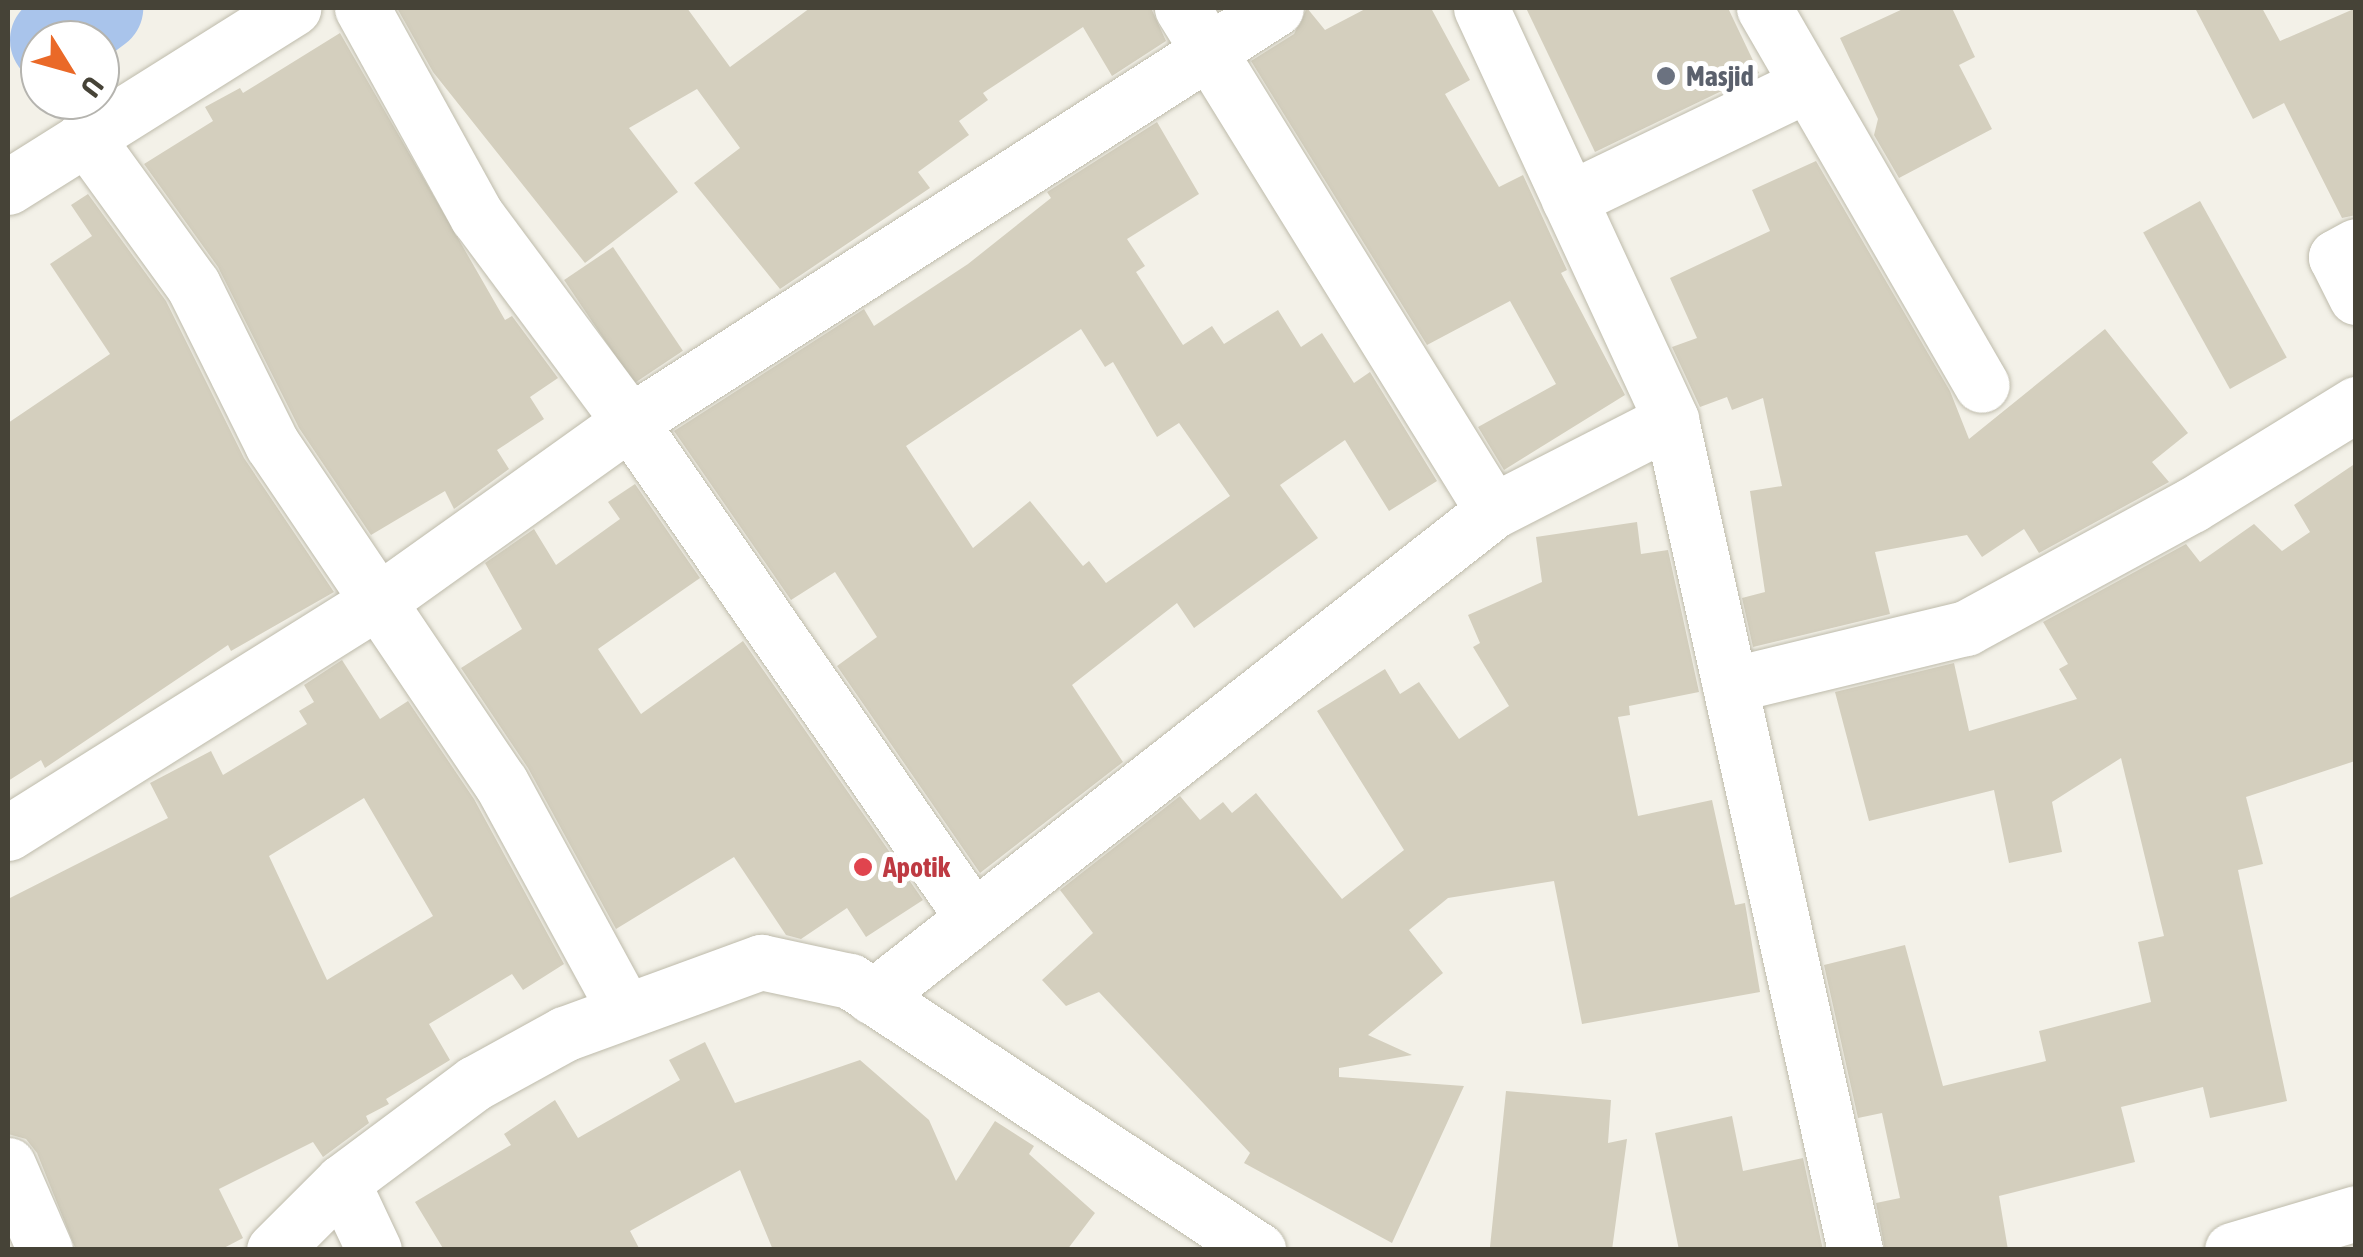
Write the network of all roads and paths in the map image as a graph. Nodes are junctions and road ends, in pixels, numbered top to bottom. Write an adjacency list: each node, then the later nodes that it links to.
1 (293, 8): 8 (street)
2 (362, 8): 16 (street)
3 (1276, 8): 6 (street)
4 (1481, 8): 10 (street)
5 (1764, 8): 7 (street)
6 (1194, 29): 16 (street); 17 (street)
7 (1808, 84): 10 (street); 13 (street)
8 (85, 136): 9 (street); 18 (street)
9 (8, 188)
10 (1569, 199): 15 (street)
11 (2356, 246): 12 (street)
12 (2356, 297)
13 (1982, 385)
14 (2356, 404): 19 (street)
15 (1671, 420): 17 (street); 19 (street)
16 (630, 422): 18 (street); 21 (street)
17 (1493, 511): 21 (street)
18 (380, 600): 20 (street); 23 (street)
19 (1730, 686): 31 (street)
20 (8, 832)
21 (970, 916): 22 (street)
22 (874, 997): 23 (street); 30 (street)
23 (625, 1010): 25 (street)
24 (8, 1166): 27 (street)
25 (342, 1182): 28 (street); 29 (street)
26 (2356, 1213): 32 (street)
27 (44, 1250)
28 (274, 1250)
29 (374, 1250)
30 (1258, 1250)
31 (1854, 1250)
32 (2232, 1250)

